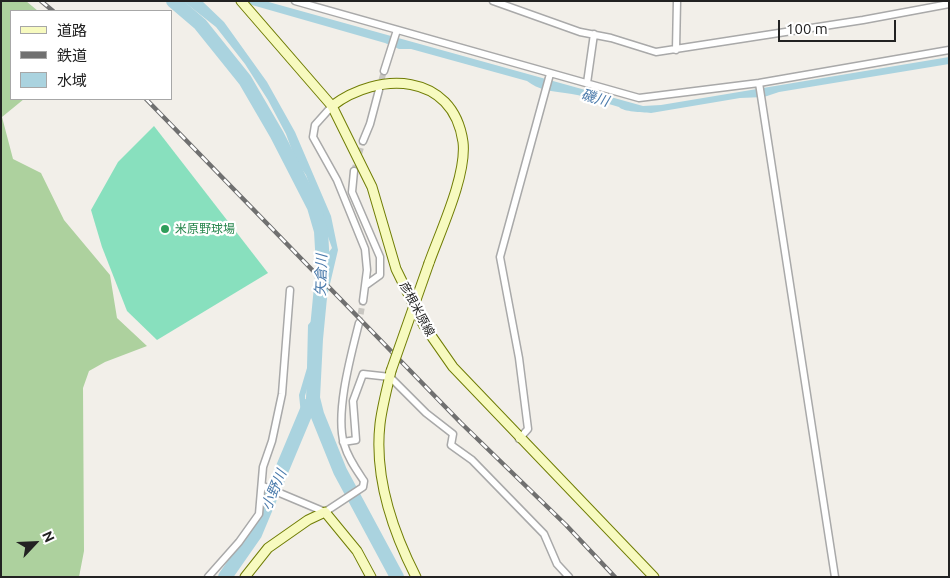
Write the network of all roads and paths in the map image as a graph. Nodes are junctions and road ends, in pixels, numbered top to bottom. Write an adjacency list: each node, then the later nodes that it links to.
1 (241, 1): 15 (street, 彦根米原線)
2 (295, 1): 6 (street)
3 (493, 1): 7 (street)
4 (677, 1): 8 (street)
5 (949, 4): 8 (street)
6 (396, 32): 10 (street); 11 (street)
7 (594, 34): 8 (street); 12 (street)
8 (676, 50)
9 (949, 50): 13 (street)
10 (384, 71)
11 (549, 75): 12 (street); 23 (street)
12 (587, 83): 13 (street)
13 (759, 84): 33 (street)
14 (379, 90): 16 (street)
15 (332, 106): 18 (street); 22 (street, bridge); 23 (street, 彦根米原線)
16 (363, 141)
17 (354, 171): 18 (street)
18 (366, 285): 20 (street)
19 (290, 290): 25 (street)
20 (363, 301)
21 (359, 323): 24 (street)
22 (390, 374): 24 (street); 30 (street); 31 (street)
23 (519, 439): 32 (street, 彦根米原線)
24 (343, 442): 26 (street)
25 (263, 486): 26 (street); 27 (street)
26 (325, 512): 28 (street); 29 (street)
27 (208, 577)
28 (245, 577)
29 (371, 577)
30 (416, 577)
31 (569, 577)
32 (654, 577)
33 (835, 577)

